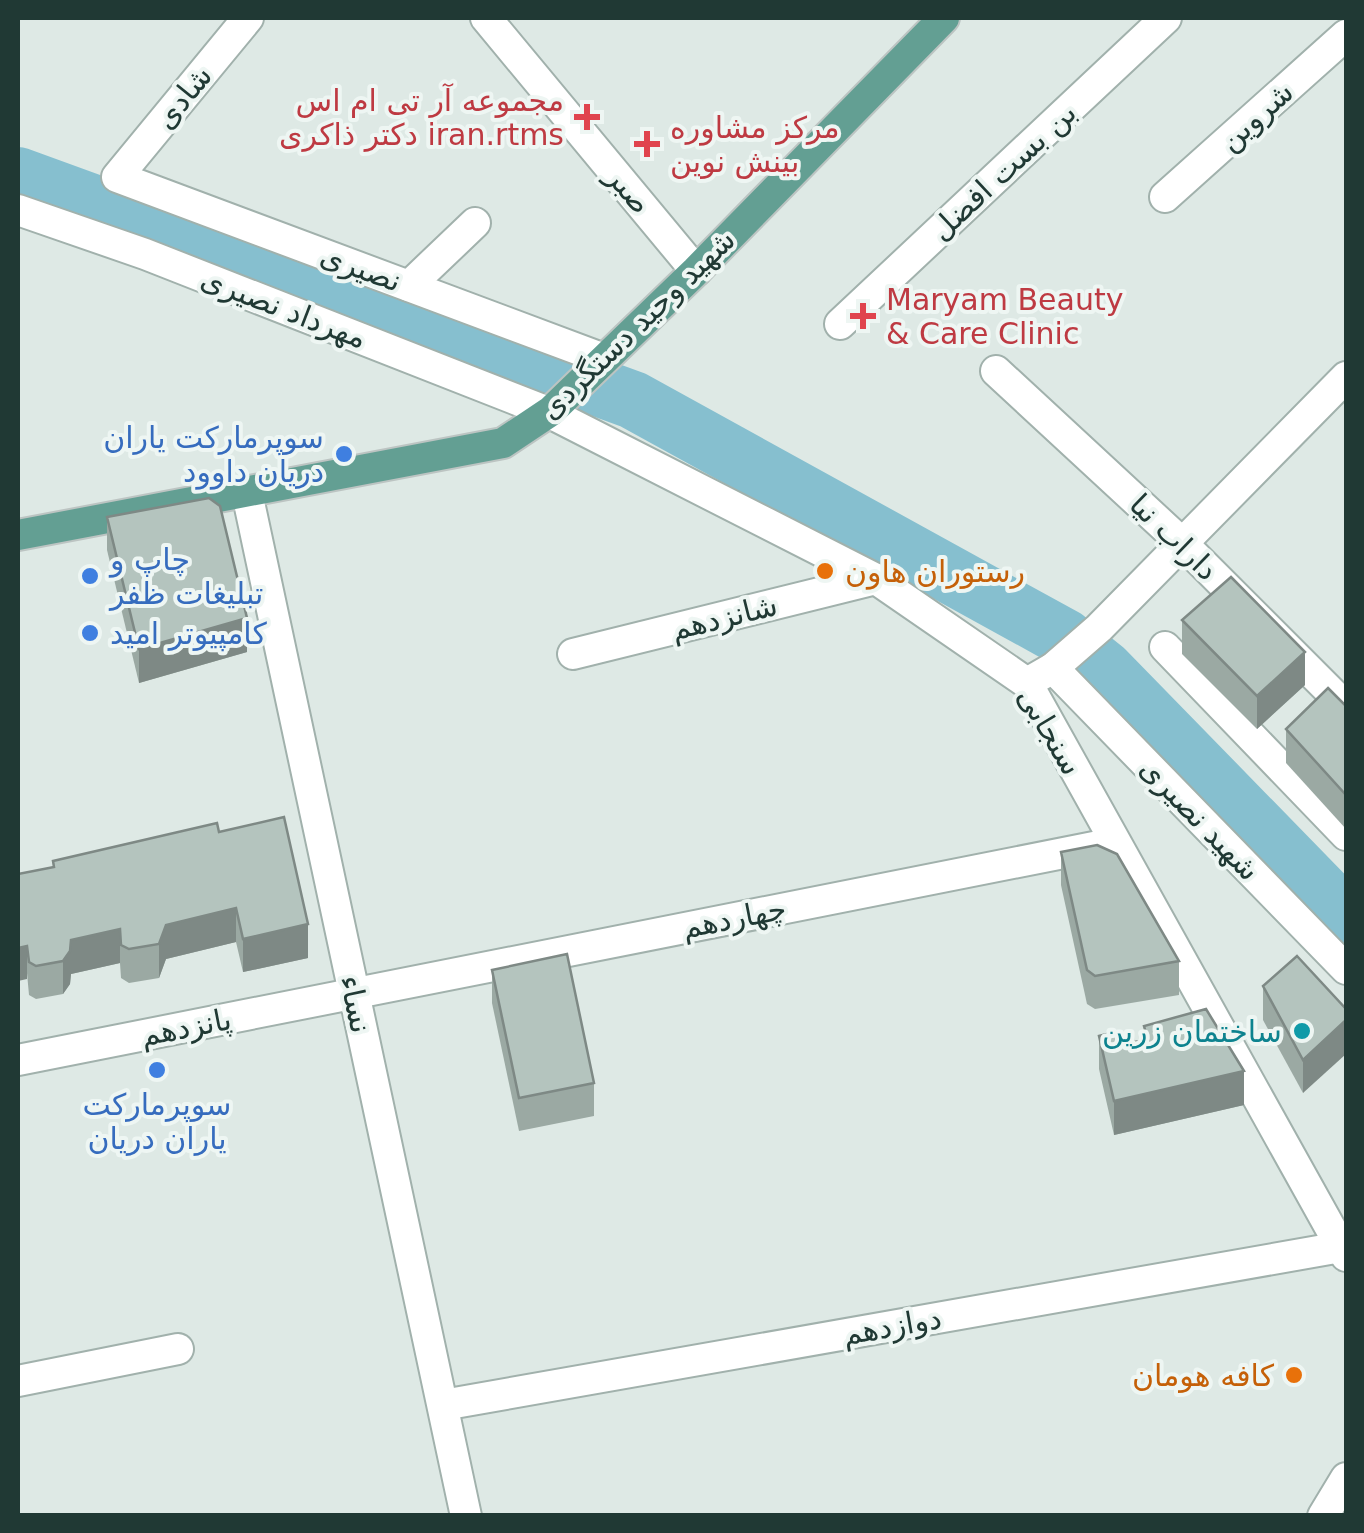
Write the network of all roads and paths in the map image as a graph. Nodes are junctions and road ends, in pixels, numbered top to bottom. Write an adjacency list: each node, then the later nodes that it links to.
1 (248, 18): 6 (street, شادی)
2 (486, 18): 10 (street, صبر)
3 (944, 18): 10 (main road, شهید وحید دستگردی)
4 (1166, 18): 12 (street, بن بست افضل)
5 (1346, 35): 7 (street, شروین)
6 (117, 178): 11 (street, نصیری)
7 (1165, 197)
8 (18, 210): 16 (street, مهرداد نصیری)
9 (475, 223): 11 (street)
10 (696, 271): 13 (main road, شهید وحید دستگردی)
11 (409, 286): 13 (street, نصیری)
12 (840, 324)
13 (603, 360): 16 (main road, شهید وحید دستگردی)
14 (996, 371): 19 (street, داراب نیا)
15 (1346, 377): 19 (street)
16 (549, 412): 17 (main road, شهید وحید دستگردی); 20 (street, سنجابی)
17 (247, 493): 18 (main road, شهید وحید دستگردی); 28 (street, نساء)
18 (18, 535)
19 (1184, 544): 23 (street); 24 (street, داراب نیا)
20 (876, 580): 22 (street, شانزدهم); 23 (street, سنجابی)
21 (1165, 647): 25 (street)
22 (573, 654)
23 (1040, 676): 26 (street, سنجابی); 27 (street, شهید نصیری)
24 (1346, 708)
25 (1346, 836)
26 (1114, 843): 28 (street, چهاردهم); 30 (street, سنجابی)
27 (1346, 969)
28 (354, 994): 29 (street, پانزدهم); 33 (street, نساء)
29 (18, 1060)
30 (1344, 1252): 33 (street, دوازدهم)
31 (178, 1350): 32 (street)
32 (18, 1381)
33 (443, 1405): 35 (street, نساء)
34 (1346, 1478): 36 (street)
35 (466, 1516)
36 (1323, 1516)

